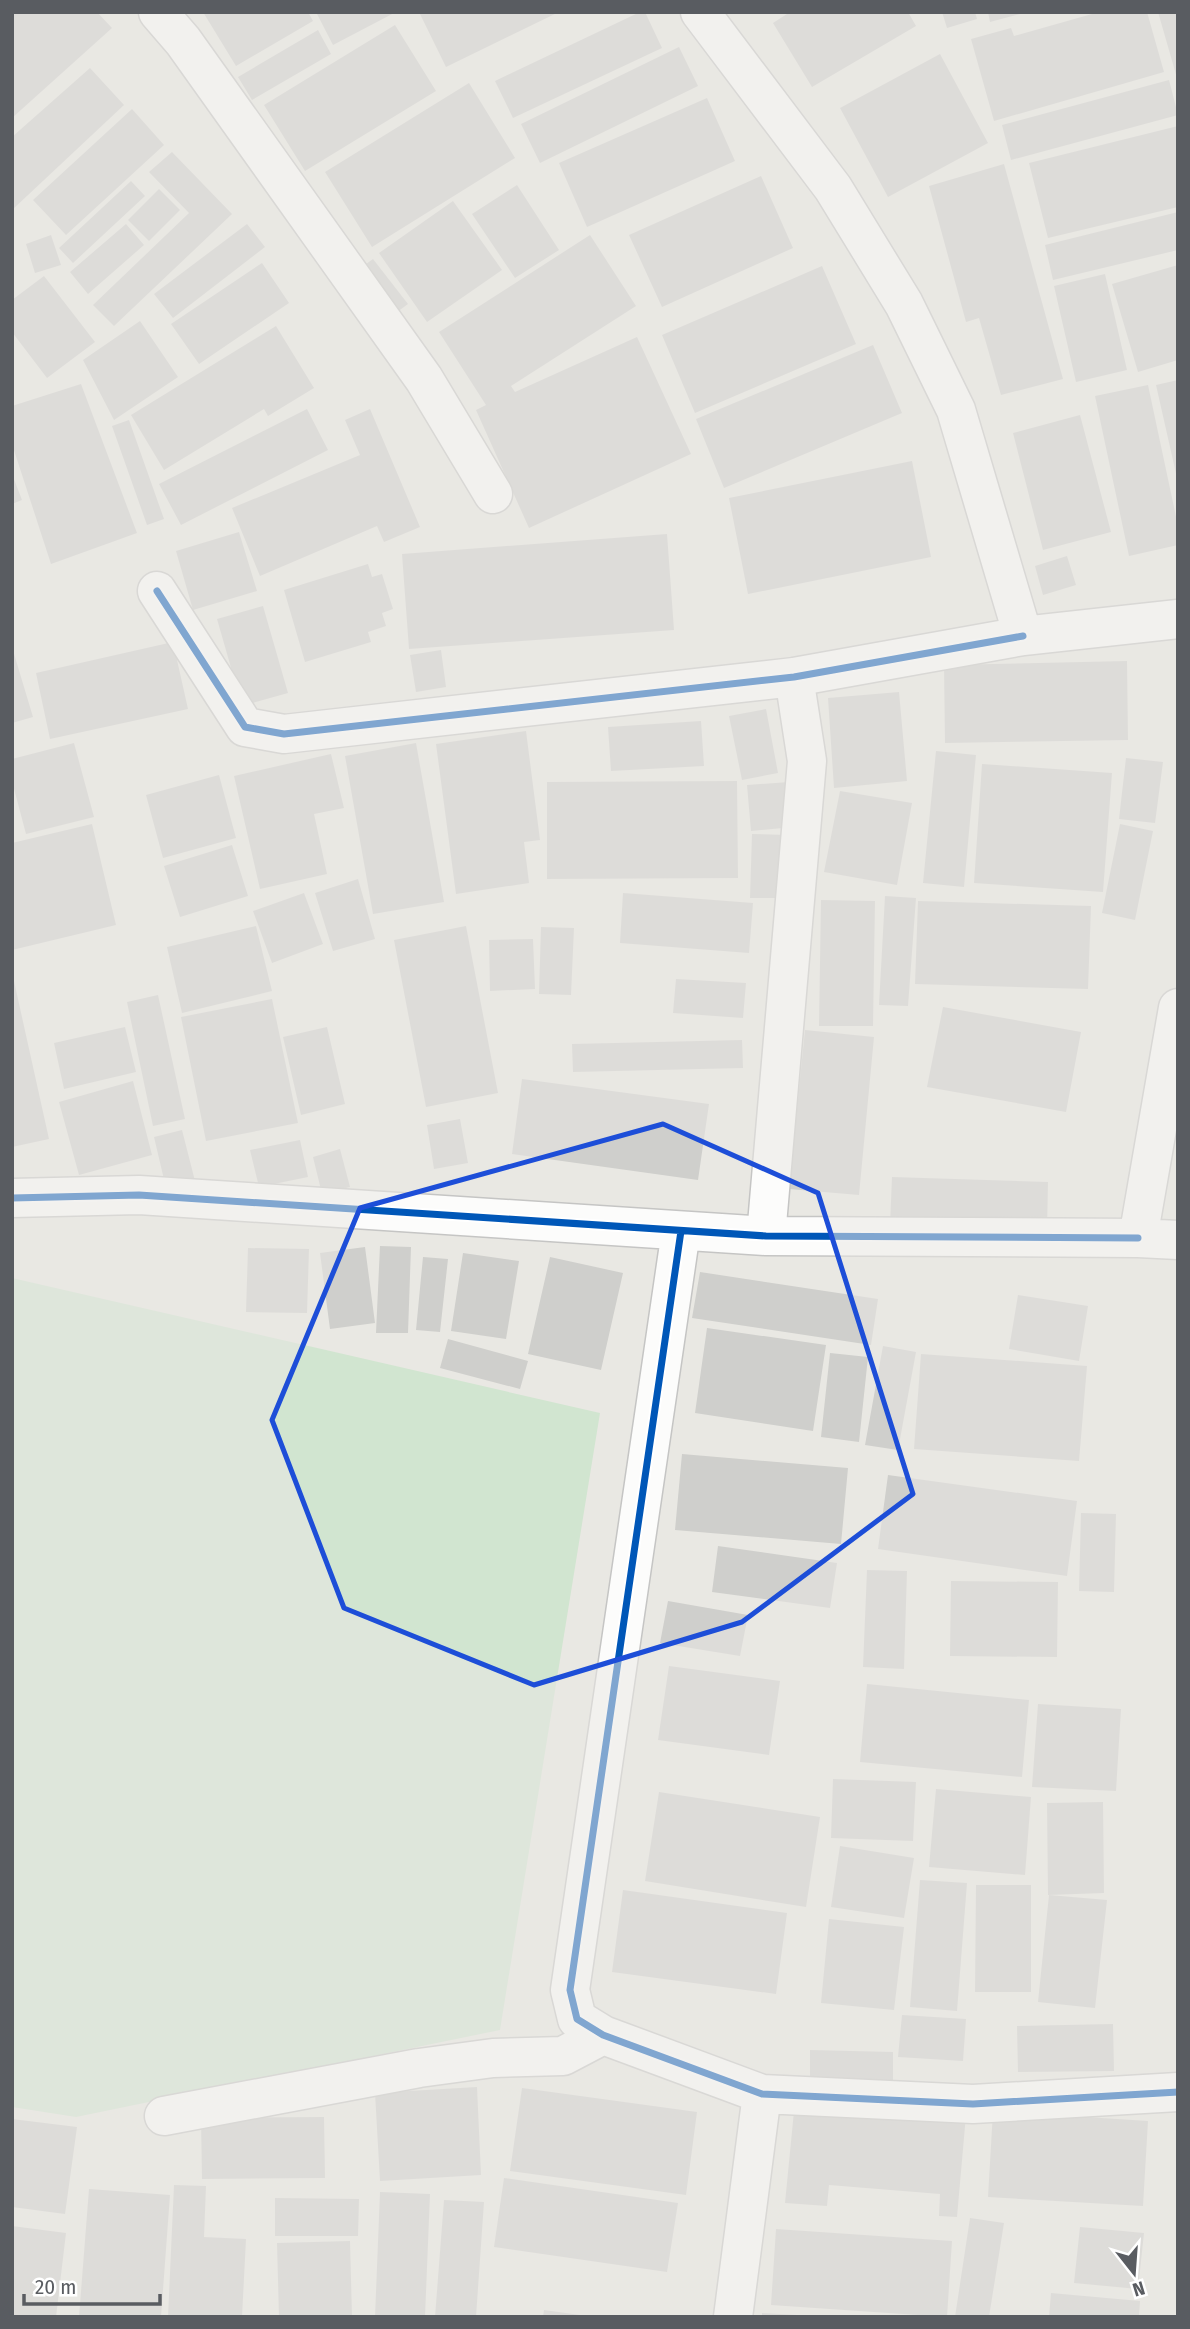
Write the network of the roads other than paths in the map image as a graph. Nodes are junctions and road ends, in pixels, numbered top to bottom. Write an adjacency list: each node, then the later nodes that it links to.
1 (158, 12): 3 (street)
2 (700, 12): 6 (street)
3 (493, 494)
4 (157, 591): 7 (street)
5 (1178, 619): 6 (street)
6 (1023, 636): 7 (street)
7 (794, 677): 11 (street)
8 (1178, 1008): 12 (street)
9 (12, 1198): 10 (street)
10 (681, 1231): 11 (street); 14 (street)
11 (766, 1236): 12 (street)
12 (1138, 1238): 13 (street)
13 (1178, 1240)
14 (603, 2035): 16 (street); 17 (street)
15 (1178, 2092): 16 (street)
16 (762, 2094): 18 (street)
17 (164, 2116)
18 (733, 2317)

